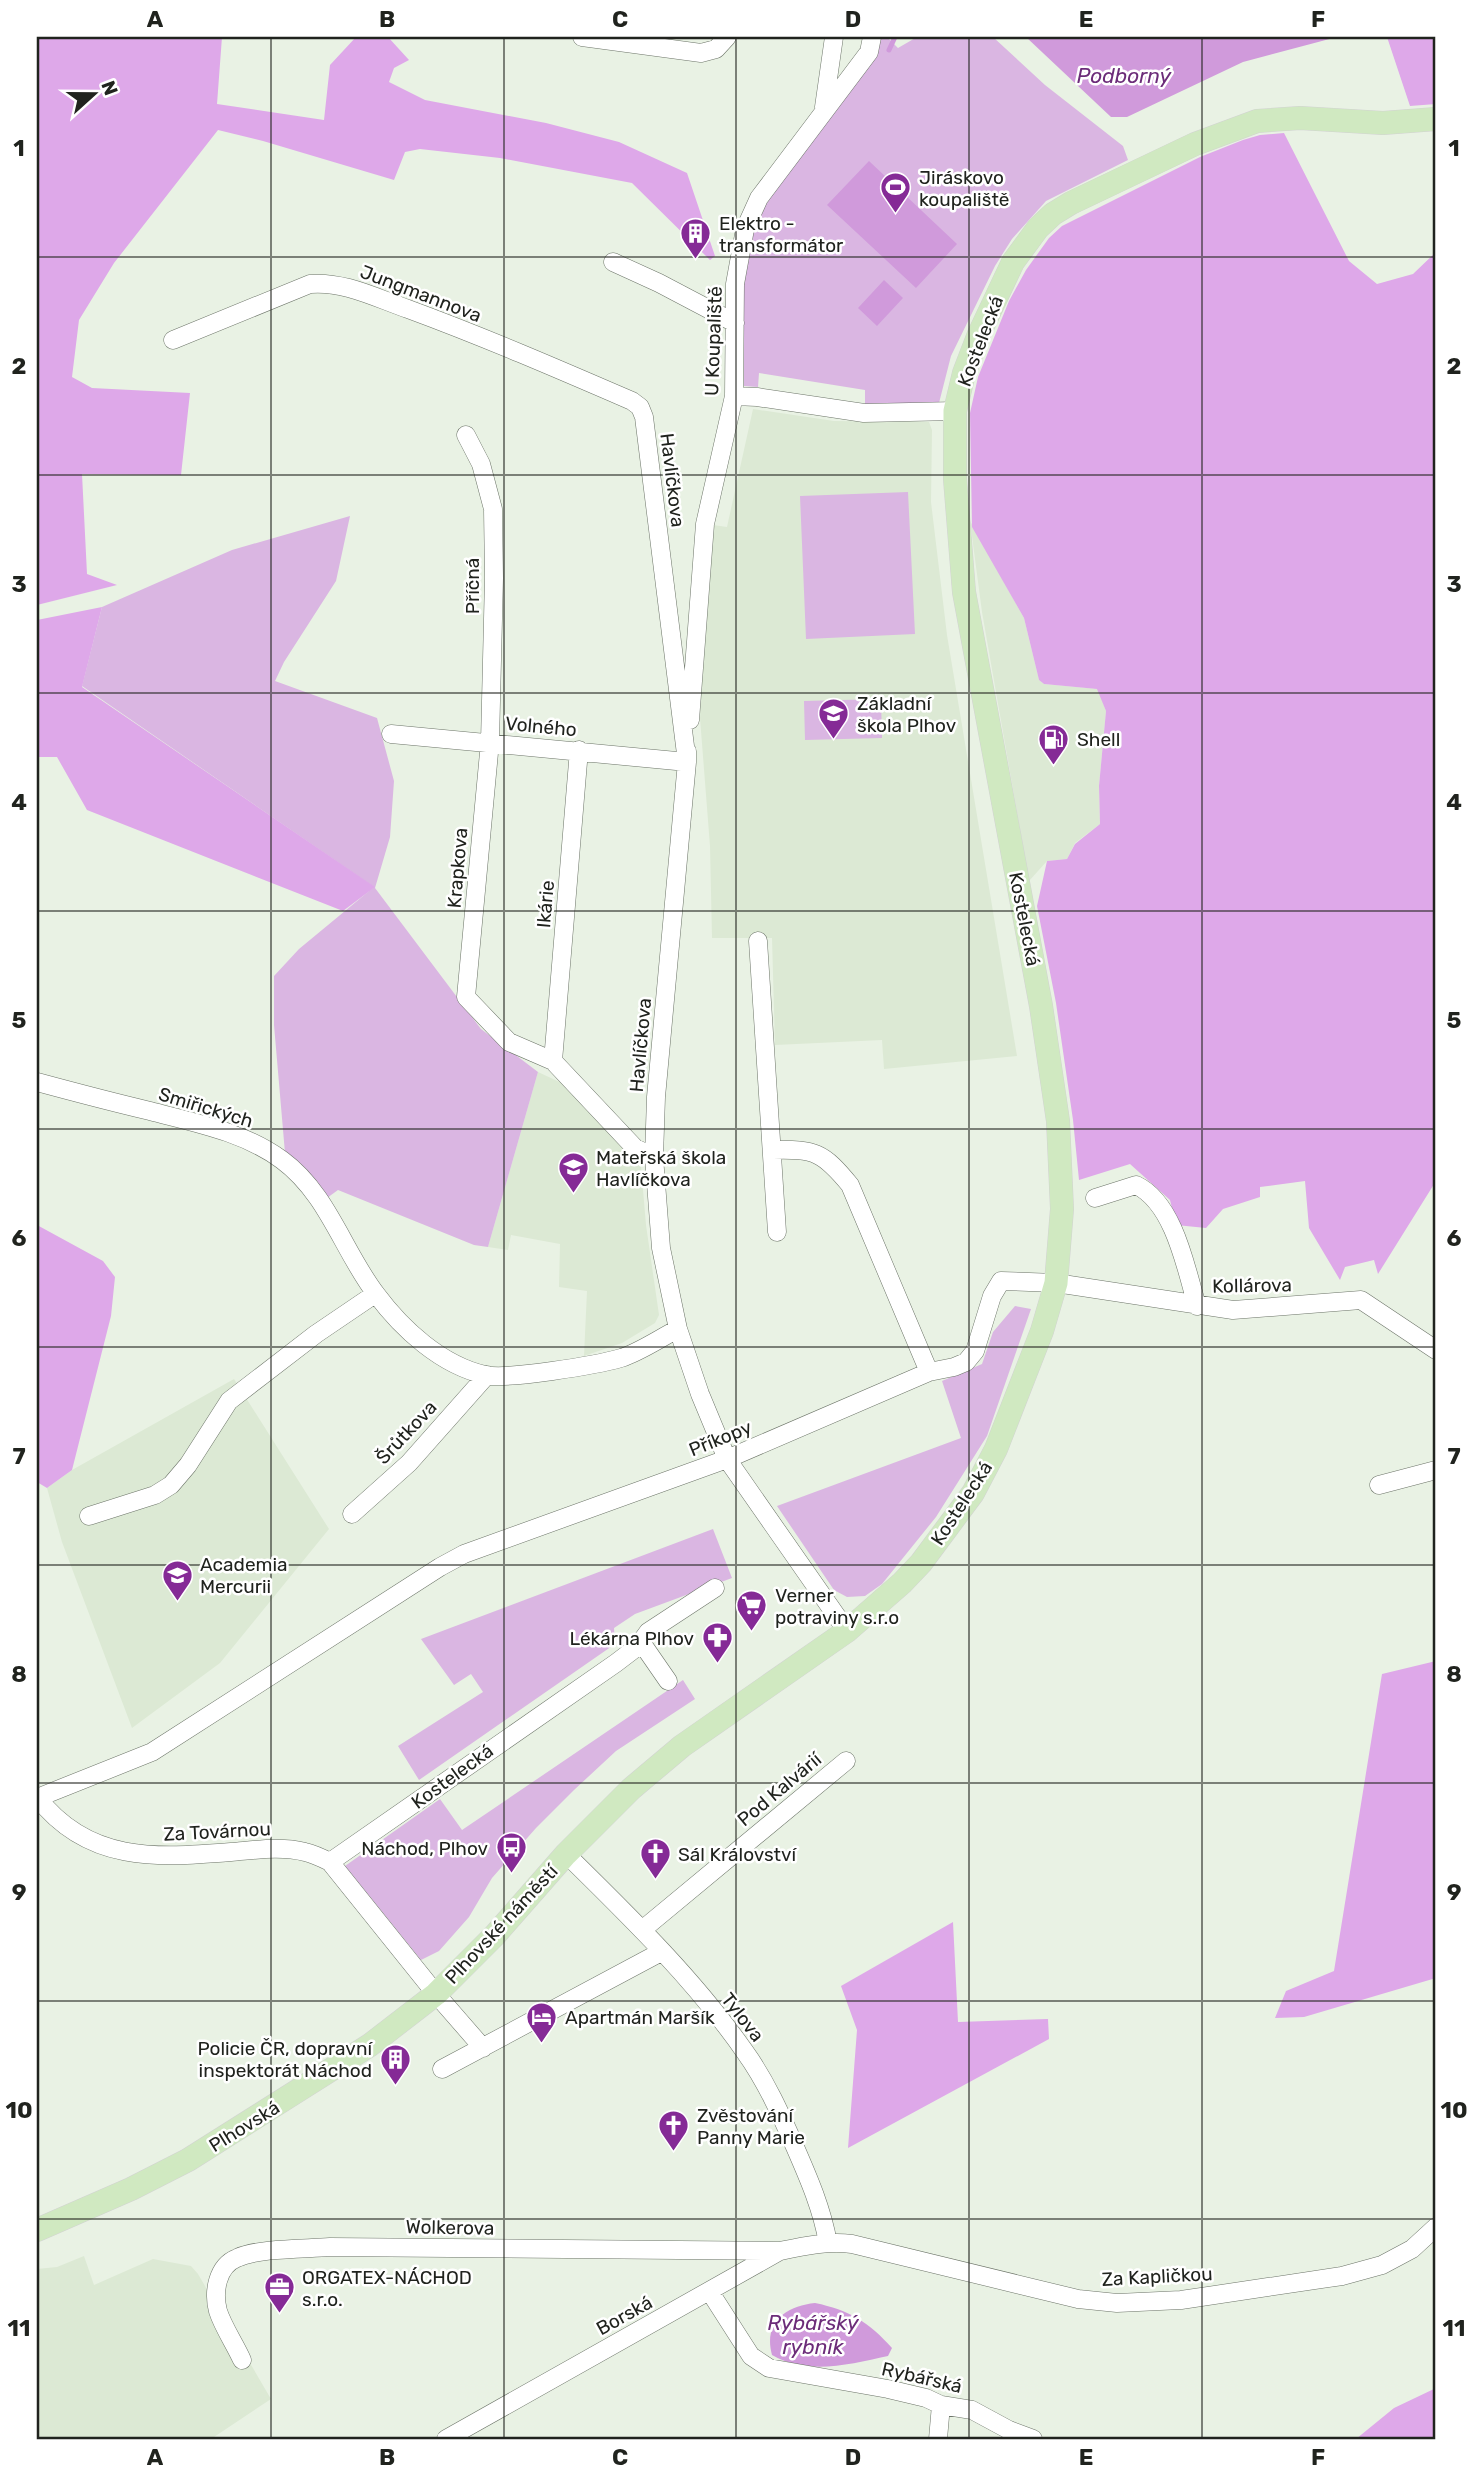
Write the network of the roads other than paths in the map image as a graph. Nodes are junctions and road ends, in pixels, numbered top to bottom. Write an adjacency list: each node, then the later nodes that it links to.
1 (582, 37): 2 (street)
2 (727, 37)
3 (834, 37): 5 (street)
4 (872, 37): 5 (street, U Koupaliště)
5 (824, 111): 8 (street, U Koupaliště)
6 (1436, 119): 11 (main road, Kostelecká)
7 (613, 262): 8 (street)
8 (735, 323): 10 (street, U Koupaliště)
9 (173, 340): 12 (street, Jungmannova)
10 (734, 396): 11 (street); 17 (street, U Koupaliště)
11 (956, 411): 25 (main road, Kostelecká)
12 (644, 417): 17 (street, Havlíčkova)
13 (466, 435): 15 (street, Příčná)
14 (391, 734): 15 (street, Volného)
15 (490, 742): 16 (street, Volného); 19 (street, Krapkova)
16 (579, 750): 17 (street, Volného); 19 (street, Ikárie)
17 (687, 762): 22 (street, Havlíčkova)
18 (758, 941): 21 (street)
19 (553, 1061): 22 (street)
20 (37, 1082): 26 (street, Smiřických)
21 (773, 1150): 24 (street); 30 (street)
22 (654, 1157): 28 (street, Havlíčkova)
23 (1095, 1198): 27 (street)
24 (777, 1233)
25 (1056, 1283): 27 (street, Kollárova); 30 (street, Kollárova); 38 (main road, Kostelecká)
26 (375, 1294): 31 (street, Smiřických); 36 (street)
27 (1197, 1306): 29 (street, Kollárova)
28 (678, 1329): 31 (street, Smiřických); 32 (street, Havlíčkova)
29 (1436, 1350)
30 (929, 1372): 32 (street, Příkopy)
31 (487, 1375): 35 (street, Šrůtkova)
32 (727, 1460): 38 (street, Havlíčkova); 42 (street, Příkopy)
33 (1436, 1469): 34 (street)
34 (1379, 1485)
35 (352, 1514)
36 (89, 1516)
37 (715, 1588): 39 (street, Kostelecká)
38 (847, 1631): 43 (main road, Kostelecká)
39 (641, 1642): 40 (street); 44 (street, Kostelecká)
40 (668, 1681)
41 (846, 1761): 45 (street, Pod Kalvárií)
42 (37, 1798): 44 (street, Za Továrnou)
43 (566, 1854): 45 (street, Tylova); 47 (main road, Plhovské náměstí)
44 (330, 1862): 47 (street)
45 (642, 1930): 46 (street, Tylova)
46 (661, 1952): 48 (street); 52 (street, Tylova)
47 (436, 1994): 48 (street); 51 (main road, Plhovská)
48 (483, 2048): 49 (street)
49 (442, 2069)
50 (1436, 2227): 52 (street, Za Kapličkou)
51 (37, 2230)
52 (828, 2243): 53 (street, Borská)
53 (780, 2251): 54 (street, Borská); 55 (street, Wolkerova)
54 (710, 2292): 56 (street, Rybářská); 57 (street, Borská)
55 (242, 2360)
56 (941, 2405): 58 (street); 59 (street, Rybářská)
57 (446, 2439)
58 (938, 2439)
59 (1033, 2439)

